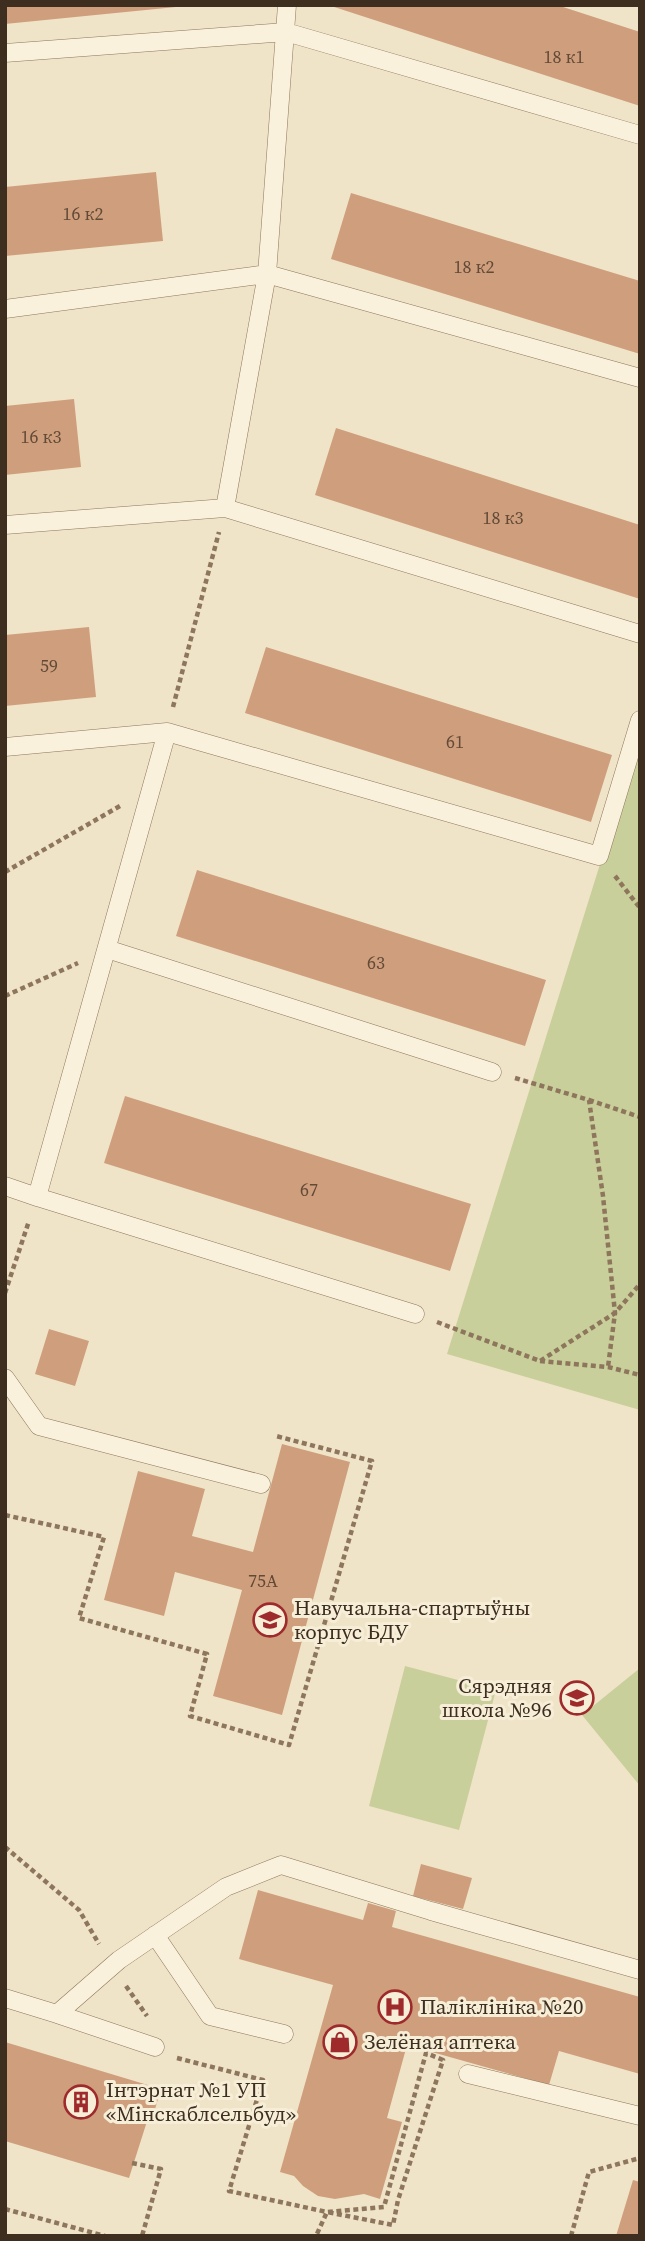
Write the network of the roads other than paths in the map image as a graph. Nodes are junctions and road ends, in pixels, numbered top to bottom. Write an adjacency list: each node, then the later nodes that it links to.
1 (286, 5): 2 (lane)
2 (286, 32): 3 (lane); 4 (lane); 5 (lane)
3 (5, 53)
4 (640, 135)
5 (267, 274): 6 (lane); 7 (lane); 8 (lane)
6 (5, 309)
7 (640, 378)
8 (225, 508): 9 (lane); 10 (lane)
9 (5, 524)
10 (640, 634)
11 (640, 720): 12 (lane)
12 (167, 732): 13 (lane); 14 (lane)
13 (5, 747)
14 (107, 949): 15 (lane); 17 (lane)
15 (492, 1072)
16 (5, 1186): 17 (lane)
17 (37, 1197): 18 (lane)
18 (415, 1314)
19 (5, 1378): 20 (lane)
20 (261, 1484)
21 (156, 1935): 22 (lane); 24 (lane); 25 (lane)
22 (640, 1970)
23 (5, 1998): 24 (lane)
24 (57, 2014): 26 (lane)
25 (284, 2034)
26 (163, 2048)
27 (468, 2074): 28 (lane)
28 (640, 2116)

